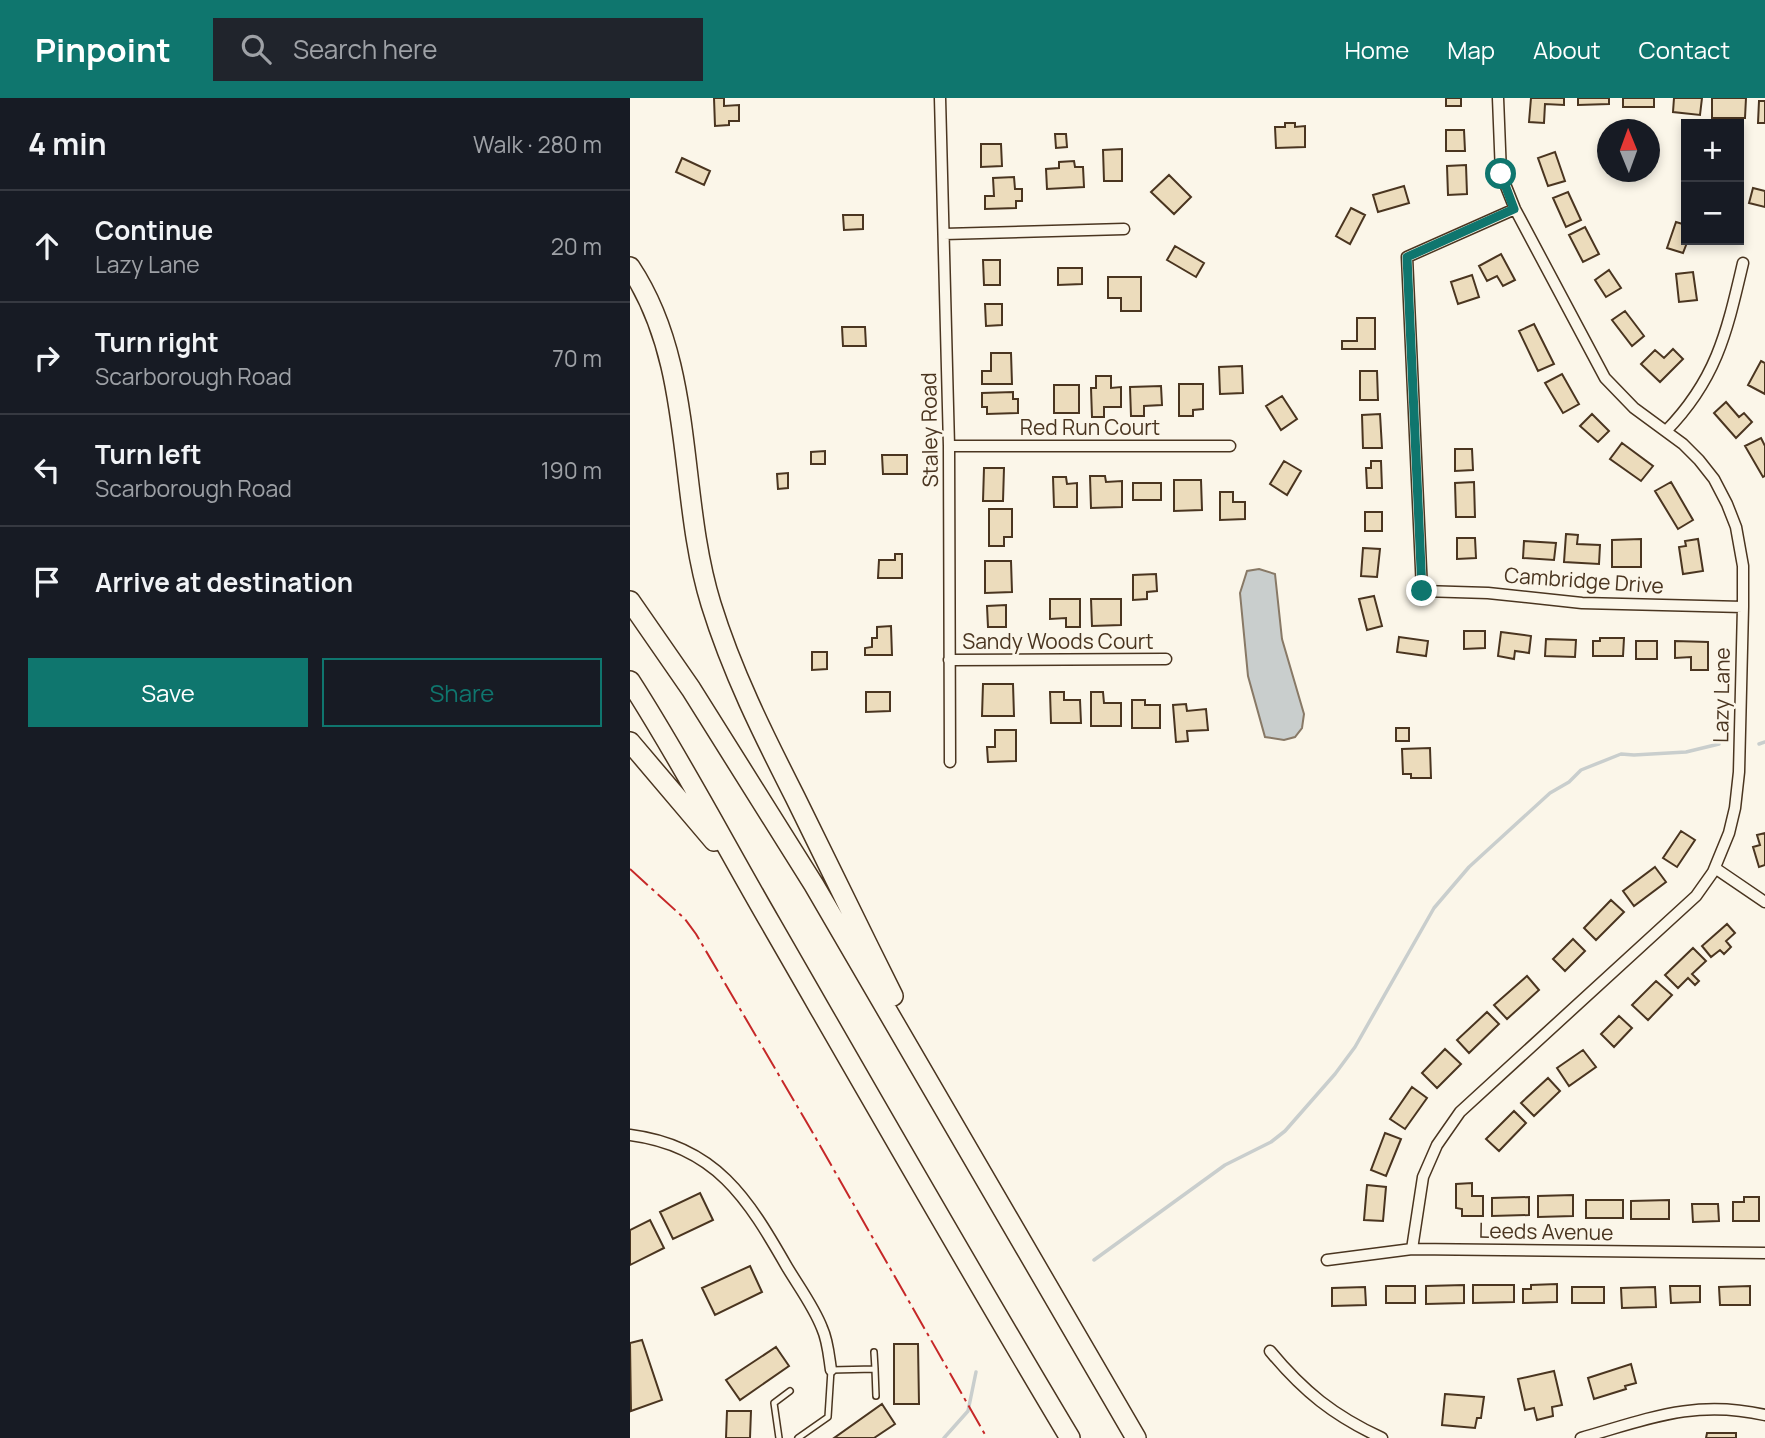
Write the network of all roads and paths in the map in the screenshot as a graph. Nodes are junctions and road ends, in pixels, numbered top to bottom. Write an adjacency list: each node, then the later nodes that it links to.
1 (940, 98): 5 (street, Staley Road)
2 (1498, 98): 3 (street, Lazy Lane)
3 (1514, 209): 8 (street, Lazy Lane); 12 (street, Cambridge Drive)
4 (1124, 229): 5 (street)
5 (944, 234): 9 (street, Staley Road)
6 (1743, 263): 8 (street)
7 (630, 267): 22 (highway)
8 (1666, 431): 12 (street, Lazy Lane)
9 (949, 446): 10 (street, Red Run Court); 14 (street, Staley Road)
10 (1230, 446)
11 (630, 601): 22 (highway)
12 (1743, 607): 18 (street, Lazy Lane)
13 (1166, 659): 14 (street, Sandy Woods Court)
14 (949, 660): 17 (street, Staley Road)
15 (630, 681): 19 (highway)
16 (630, 742): 19 (highway)
17 (950, 762)
18 (1715, 868): 20 (street); 23 (street, Lazy Lane)
19 (745, 880): 35 (highway)
20 (1765, 902)
21 (630, 1135): 29 (street)
22 (965, 1142): 36 (highway)
23 (1412, 1249): 24 (street, Leeds Avenue); 25 (street, Leeds Avenue)
24 (1765, 1253)
25 (1327, 1260)
26 (1270, 1351): 37 (street)
27 (874, 1352): 28 (lane)
28 (875, 1369): 29 (lane); 31 (lane)
29 (831, 1370): 34 (lane)
30 (790, 1391): 33 (lane)
31 (876, 1396)
32 (1765, 1415): 38 (street)
33 (779, 1438)
34 (798, 1438)
35 (1069, 1438)
36 (1136, 1438)
37 (1382, 1438)
38 (1581, 1438)

